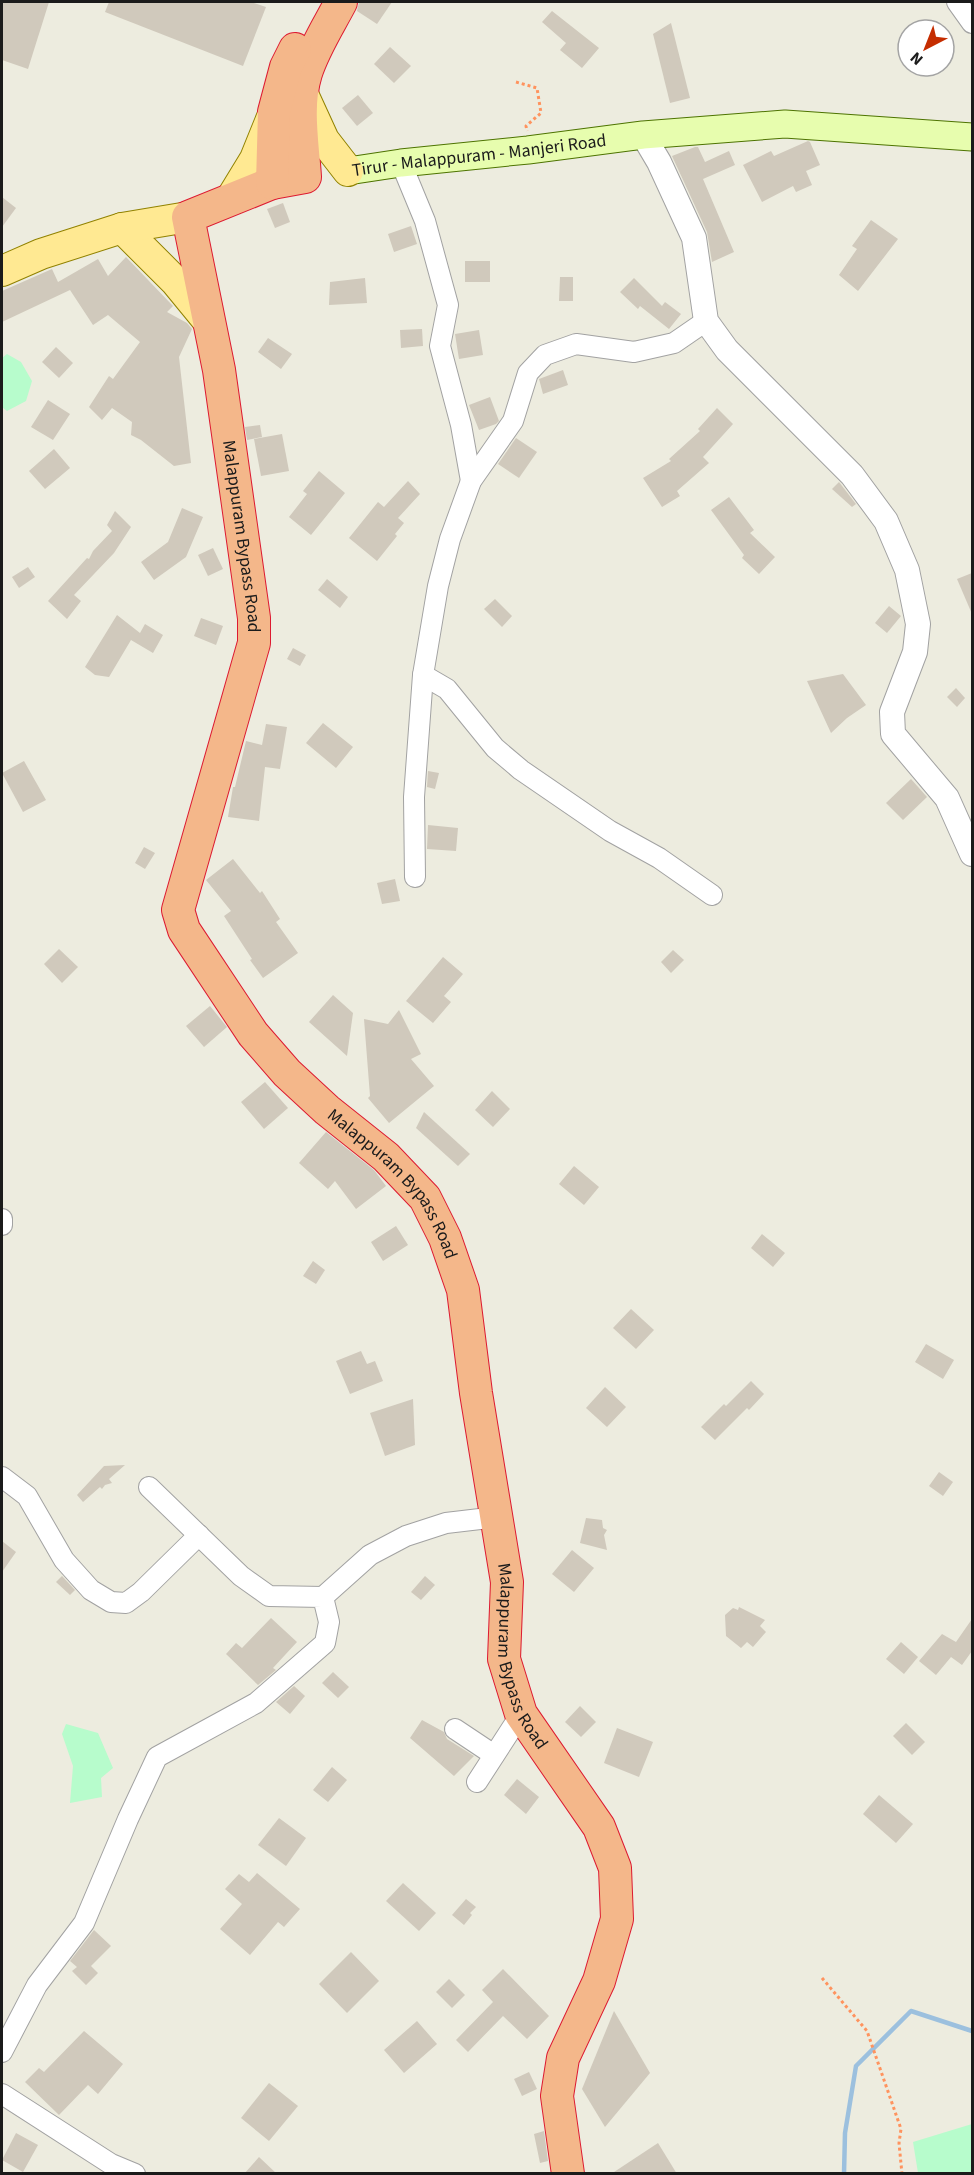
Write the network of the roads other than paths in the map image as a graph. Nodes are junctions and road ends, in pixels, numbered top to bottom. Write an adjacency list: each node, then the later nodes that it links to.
1 (318, 2): 6 (highway)
2 (341, 2): 5 (highway)
3 (957, 2): 4 (street)
4 (972, 23)
5 (302, 92): 10 (main road); 11 (highway)
6 (274, 112): 12 (highway); 13 (main road)
7 (643, 135): 8 (main road, Tirur - Malappuram - Manjeri Road); 9 (main road, Tirur - Malappuram - Manjeri Road); 18 (street)
8 (972, 137)
9 (401, 163): 10 (main road, Tirur - Malappuram - Manjeri Road); 19 (street)
10 (348, 171): 11 (main road, Tirur - Malappuram - Manjeri Road)
11 (304, 177): 12 (highway, Tirur - Malappuram - Manjeri Road)
12 (272, 183): 13 (highway, Tirur - Malappuram - Manjeri Road)
13 (230, 200): 14 (highway, Tirur - Malappuram - Manjeri Road)
14 (188, 217): 15 (main road, Tirur - Malappuram - Manjeri Road); 17 (highway, Malappuram Bypass Road)
15 (122, 228): 16 (main road, Tirur - Malappuram - Manjeri Road); 17 (main road)
16 (2, 271)
17 (208, 321): 28 (highway, Malappuram Bypass Road)
18 (706, 321): 19 (street); 21 (street)
19 (471, 481): 20 (street)
20 (423, 675): 22 (street); 23 (street)
21 (972, 854)
22 (415, 878)
23 (712, 895)
24 (2, 1219): 25 (street)
25 (2, 1225)
26 (2, 1477): 29 (street)
27 (150, 1487): 29 (street)
28 (497, 1518): 30 (street); 31 (highway, Malappuram Bypass Road)
29 (199, 1535): 30 (street)
30 (323, 1597): 35 (street)
31 (521, 1714): 33 (street); 38 (highway, Malappuram Bypass Road)
32 (455, 1729): 33 (street)
33 (494, 1755): 34 (street)
34 (477, 1782)
35 (2, 2052)
36 (2, 2094): 37 (street)
37 (135, 2174)
38 (568, 2174)

